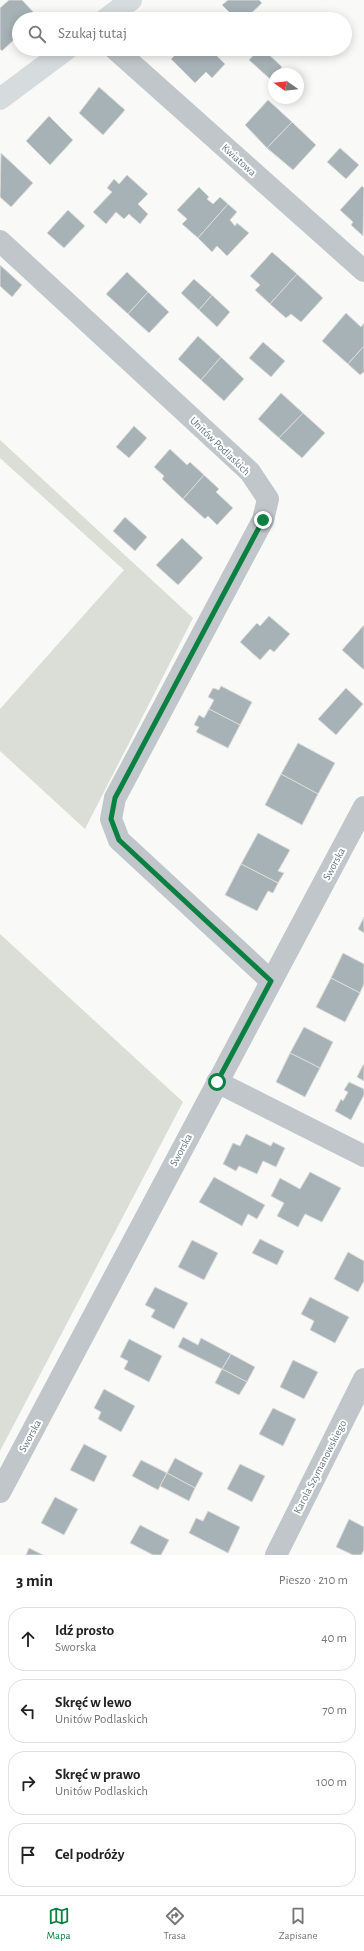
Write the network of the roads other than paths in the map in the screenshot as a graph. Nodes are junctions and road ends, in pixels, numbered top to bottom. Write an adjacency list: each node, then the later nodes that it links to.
1 (131, 0): 2 (street)
2 (115, 12)
3 (58, 56): 5 (street)
4 (123, 56): 7 (street, Kwiatowa)
5 (0, 99)
6 (0, 241): 9 (street, Unitów Podlaskich)
7 (364, 271)
8 (364, 807): 9 (street, Sworska)
9 (271, 981): 10 (street, Sworska)
10 (217, 1082): 11 (street); 13 (street, Sworska)
11 (364, 1156)
12 (364, 1379): 14 (street, Karola Szymanowskiego)
13 (0, 1492)
14 (276, 1555)

